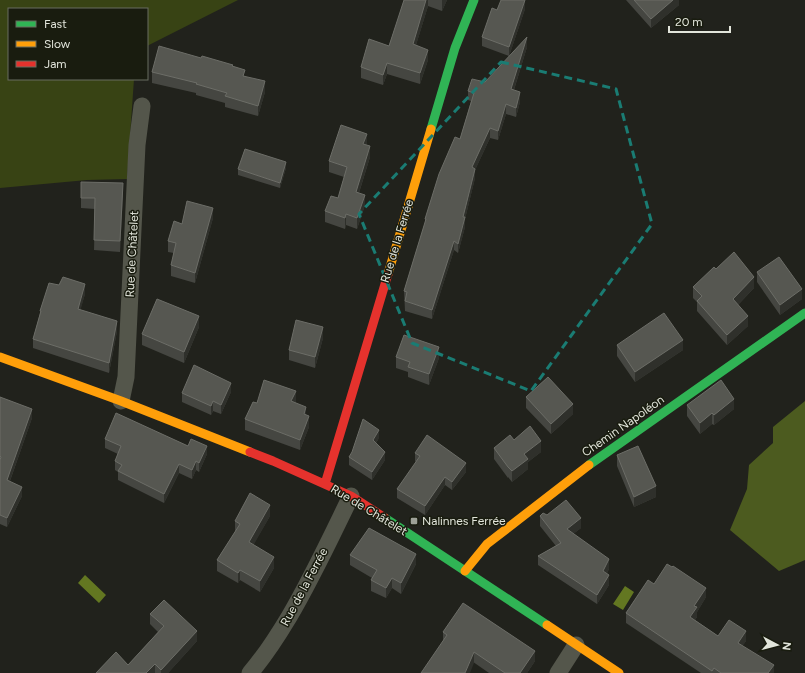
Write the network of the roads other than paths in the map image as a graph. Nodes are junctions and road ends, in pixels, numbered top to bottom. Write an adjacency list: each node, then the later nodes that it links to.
1 (474, 0): 6 (street, Rue de la Ferrée)
2 (142, 106): 5 (street, Rue de Châtelet)
3 (805, 313): 8 (street, Chemin Napoléon)
4 (0, 356): 5 (street, Rue de Châtelet)
5 (121, 401): 6 (street, Rue de Châtelet)
6 (325, 484): 7 (street, Rue de Châtelet)
7 (351, 496): 8 (street, Rue de Châtelet); 10 (street, Rue de la Ferrée)
8 (465, 570): 9 (street, Rue de Châtelet)
9 (576, 645): 11 (street); 12 (street, Rue de Châtelet)
10 (250, 673)
11 (558, 673)
12 (619, 673)

